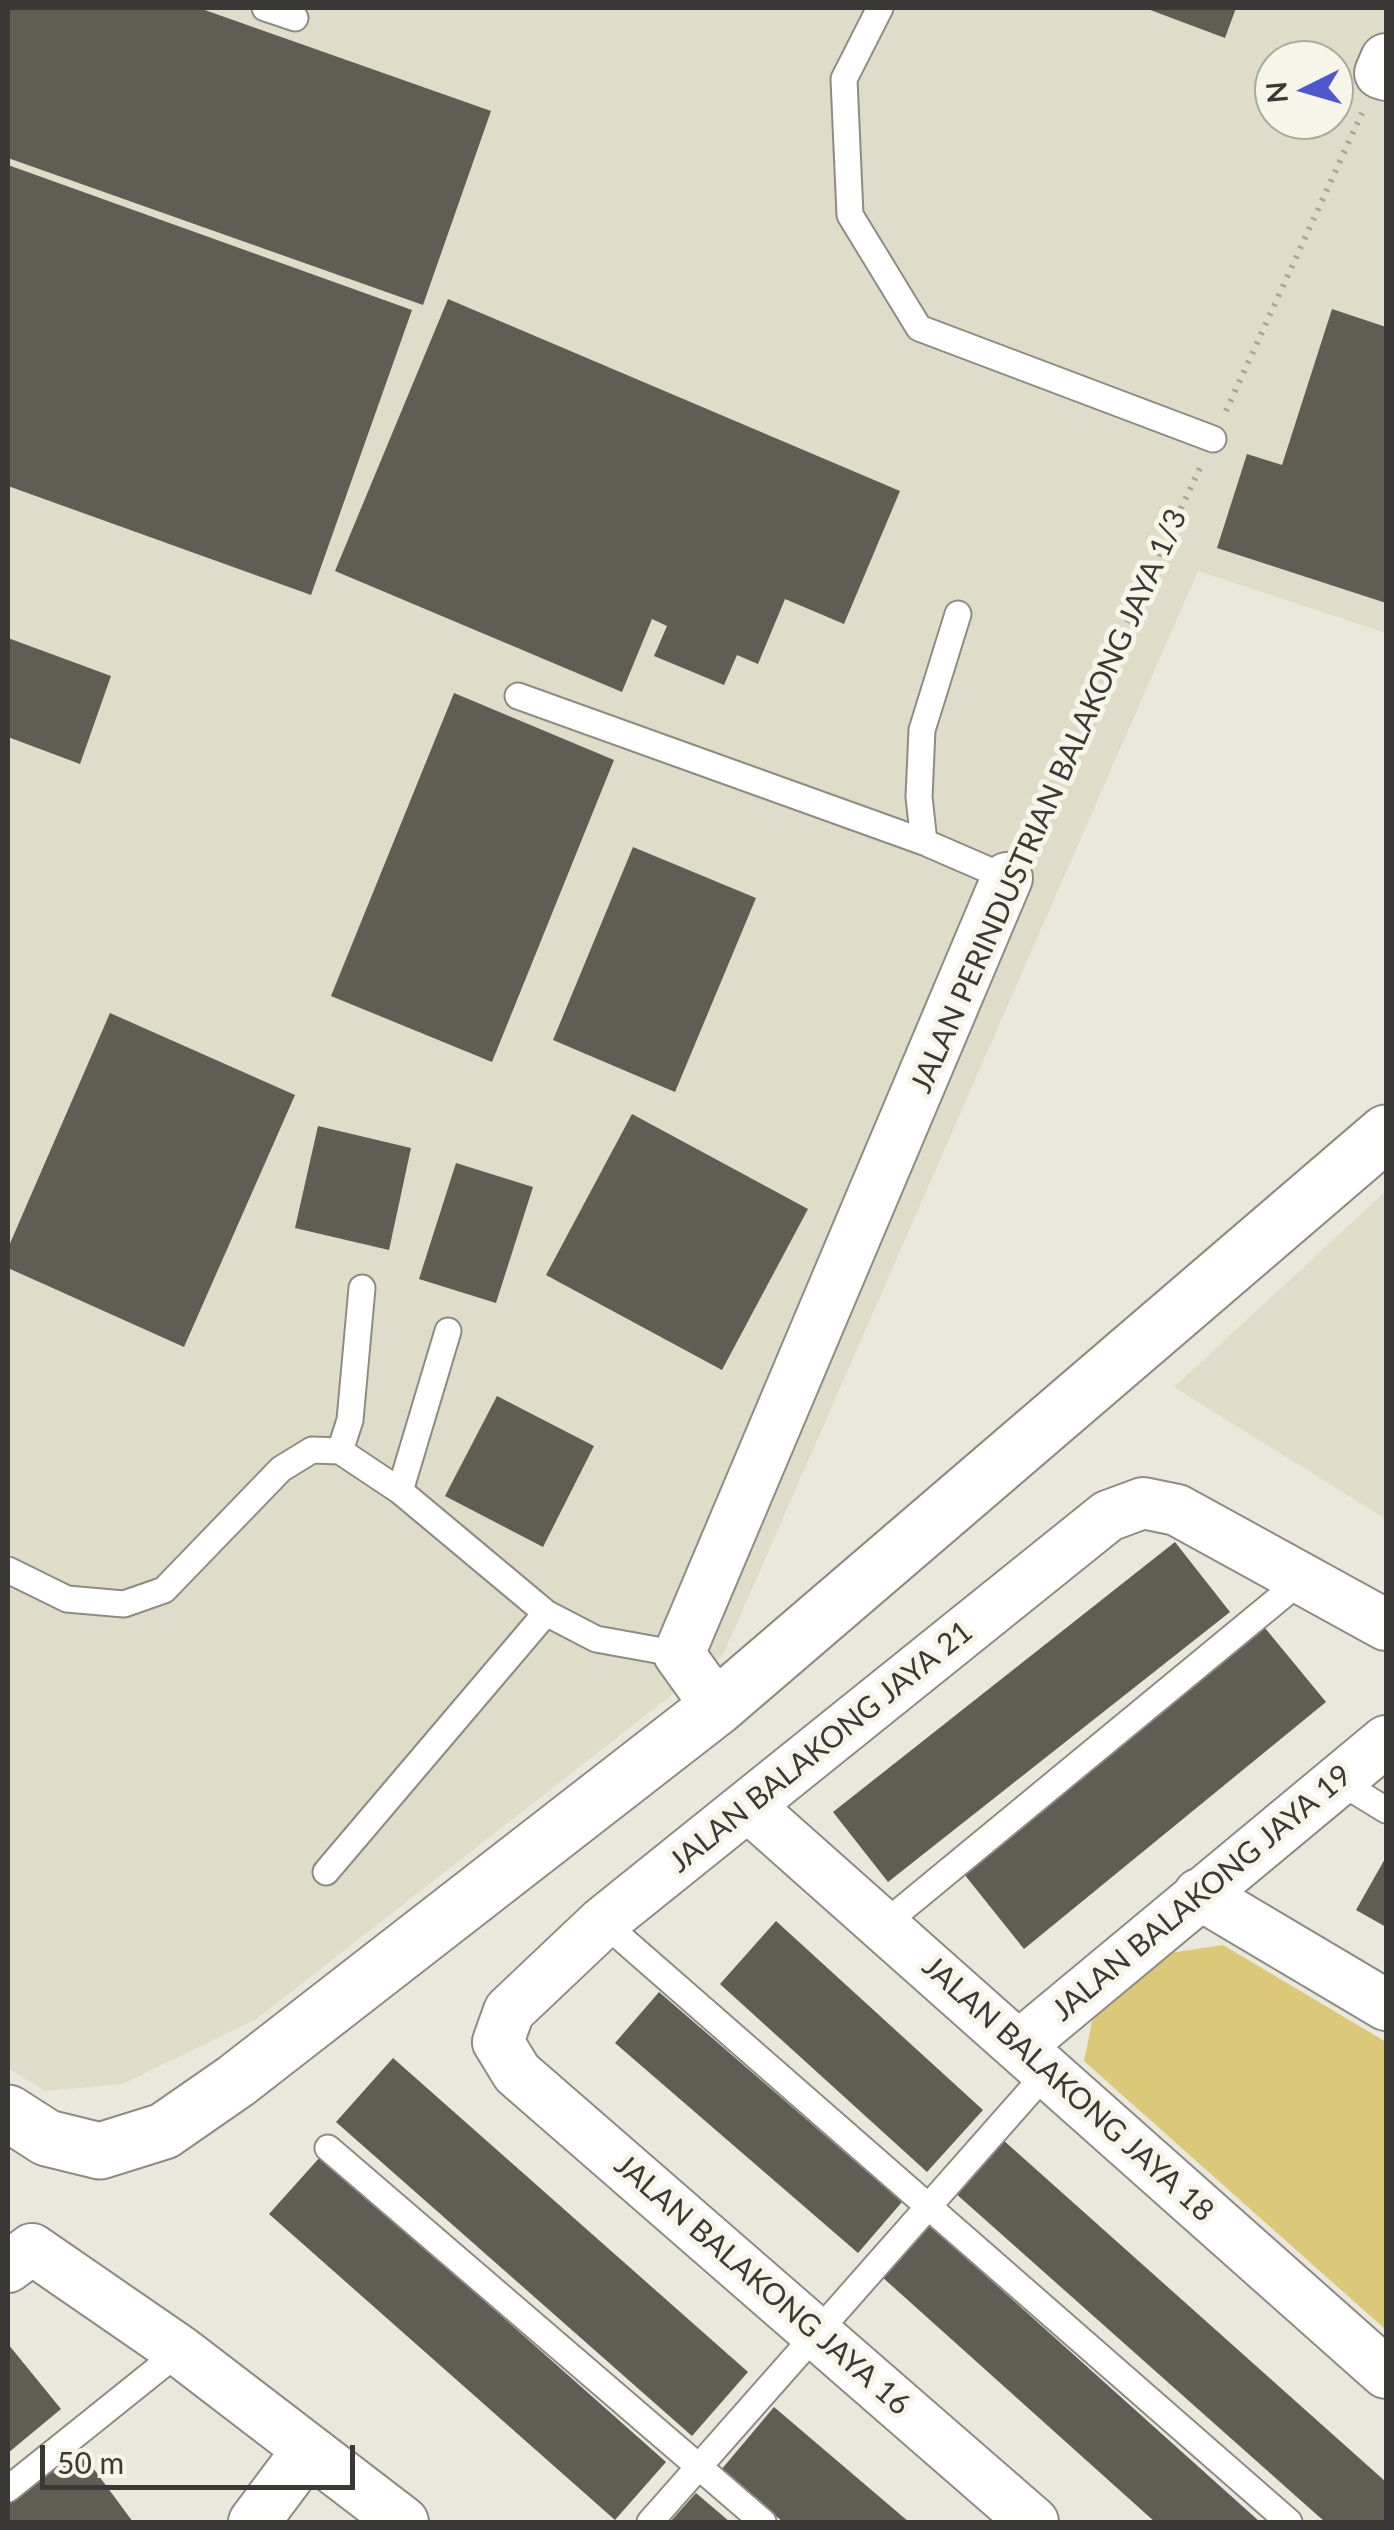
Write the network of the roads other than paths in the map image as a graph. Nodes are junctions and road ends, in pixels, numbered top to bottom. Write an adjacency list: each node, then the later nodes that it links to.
1 (265, 8): 3 (lane)
2 (880, 8): 4 (lane)
3 (295, 18)
4 (1213, 439)
5 (958, 614): 7 (lane)
6 (518, 696): 7 (lane)
7 (924, 842): 8 (lane)
8 (1006, 878): 18 (street, JALAN PERINDUSTRIAN BALAKONG JAYA 1/3)
9 (1386, 1133): 19 (street)
10 (362, 1288): 12 (lane)
11 (448, 1331): 13 (lane)
12 (340, 1451): 13 (lane); 14 (lane)
13 (400, 1491): 16 (lane)
14 (8, 1570)
15 (1304, 1578): 17 (street); 22 (street, JALAN BALAKONG JAYA 21); 27 (lane)
16 (546, 1613): 18 (lane); 24 (lane)
17 (1386, 1625)
18 (680, 1654): 19 (street)
19 (718, 1707): 31 (street)
20 (1386, 1742): 21 (street, JALAN BALAKONG JAYA 19)
21 (1337, 1780): 23 (lane); 25 (street, JALAN BALAKONG JAYA 19)
22 (748, 1806): 26 (street, JALAN BALAKONG JAYA 21); 27 (street, JALAN BALAKONG JAYA 18)
23 (1386, 1810)
24 (326, 1872)
25 (1199, 1894): 28 (street); 30 (street, JALAN BALAKONG JAYA 19)
26 (603, 1922): 29 (street, JALAN BALAKONG JAYA 21); 33 (lane)
27 (883, 1925): 30 (street, JALAN BALAKONG JAYA 18)
28 (1386, 2005)
29 (498, 2042): 35 (street, JALAN BALAKONG JAYA 16)
30 (1033, 2058): 33 (lane); 37 (street, JALAN BALAKONG JAYA 18)
31 (8, 2114)
32 (328, 2148): 39 (lane)
33 (926, 2205): 35 (lane); 46 (lane)
34 (16, 2250): 36 (street)
35 (817, 2330): 39 (lane); 45 (street, JALAN BALAKONG JAYA 16)
36 (180, 2351): 38 (street); 40 (lane)
37 (1386, 2373)
38 (308, 2451): 41 (street); 42 (street)
39 (699, 2467): 43 (lane); 44 (lane)
40 (8, 2489)
41 (254, 2522)
42 (402, 2522)
43 (650, 2522)
44 (763, 2522)
45 (1033, 2522)
46 (1289, 2522)

